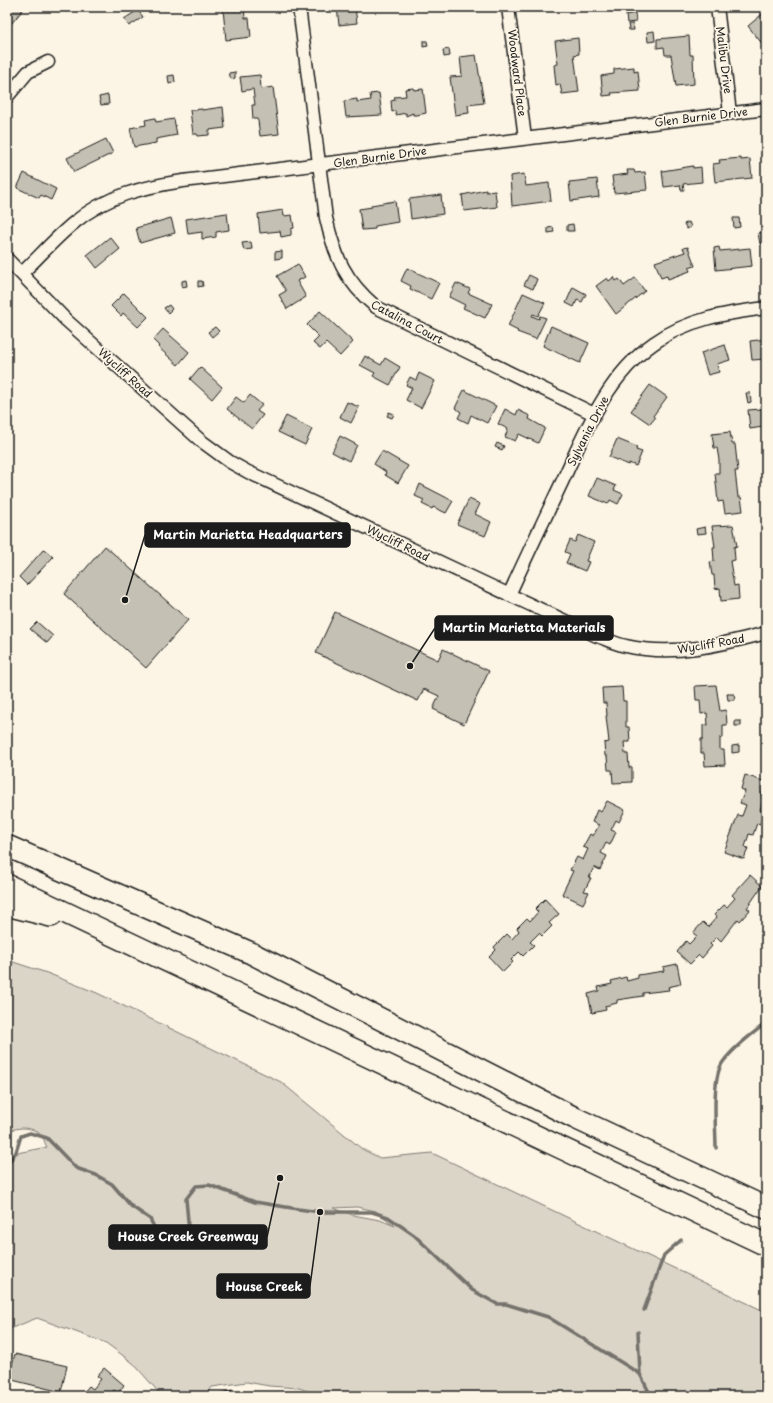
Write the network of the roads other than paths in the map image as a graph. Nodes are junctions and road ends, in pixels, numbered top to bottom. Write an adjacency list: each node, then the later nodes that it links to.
1 (299, 7): 9 (street, Catalina Court)
2 (508, 7): 8 (street, Woodward Place)
3 (717, 7): 7 (street, Malibu Drive)
4 (48, 62): 5 (street)
5 (7, 97)
6 (766, 109): 7 (street, Glen Burnie Drive)
7 (730, 113): 8 (street, Glen Burnie Drive)
8 (525, 138): 9 (street, Glen Burnie Drive)
9 (319, 166): 11 (street, Glen Burnie Drive); 13 (street, Catalina Court)
10 (7, 259): 11 (street, Wycliff Road)
11 (22, 273): 14 (street, Wycliff Road)
12 (766, 308): 13 (street, Sylvania Drive)
13 (594, 414): 14 (street, Sylvania Drive)
14 (508, 595): 15 (street, Wycliff Road)
15 (766, 633)
16 (7, 846): 20 (highway)
17 (7, 885): 19 (highway)
18 (7, 905): 19 (highway)
19 (99, 928): 21 (highway)
20 (766, 1208)
21 (766, 1245)

